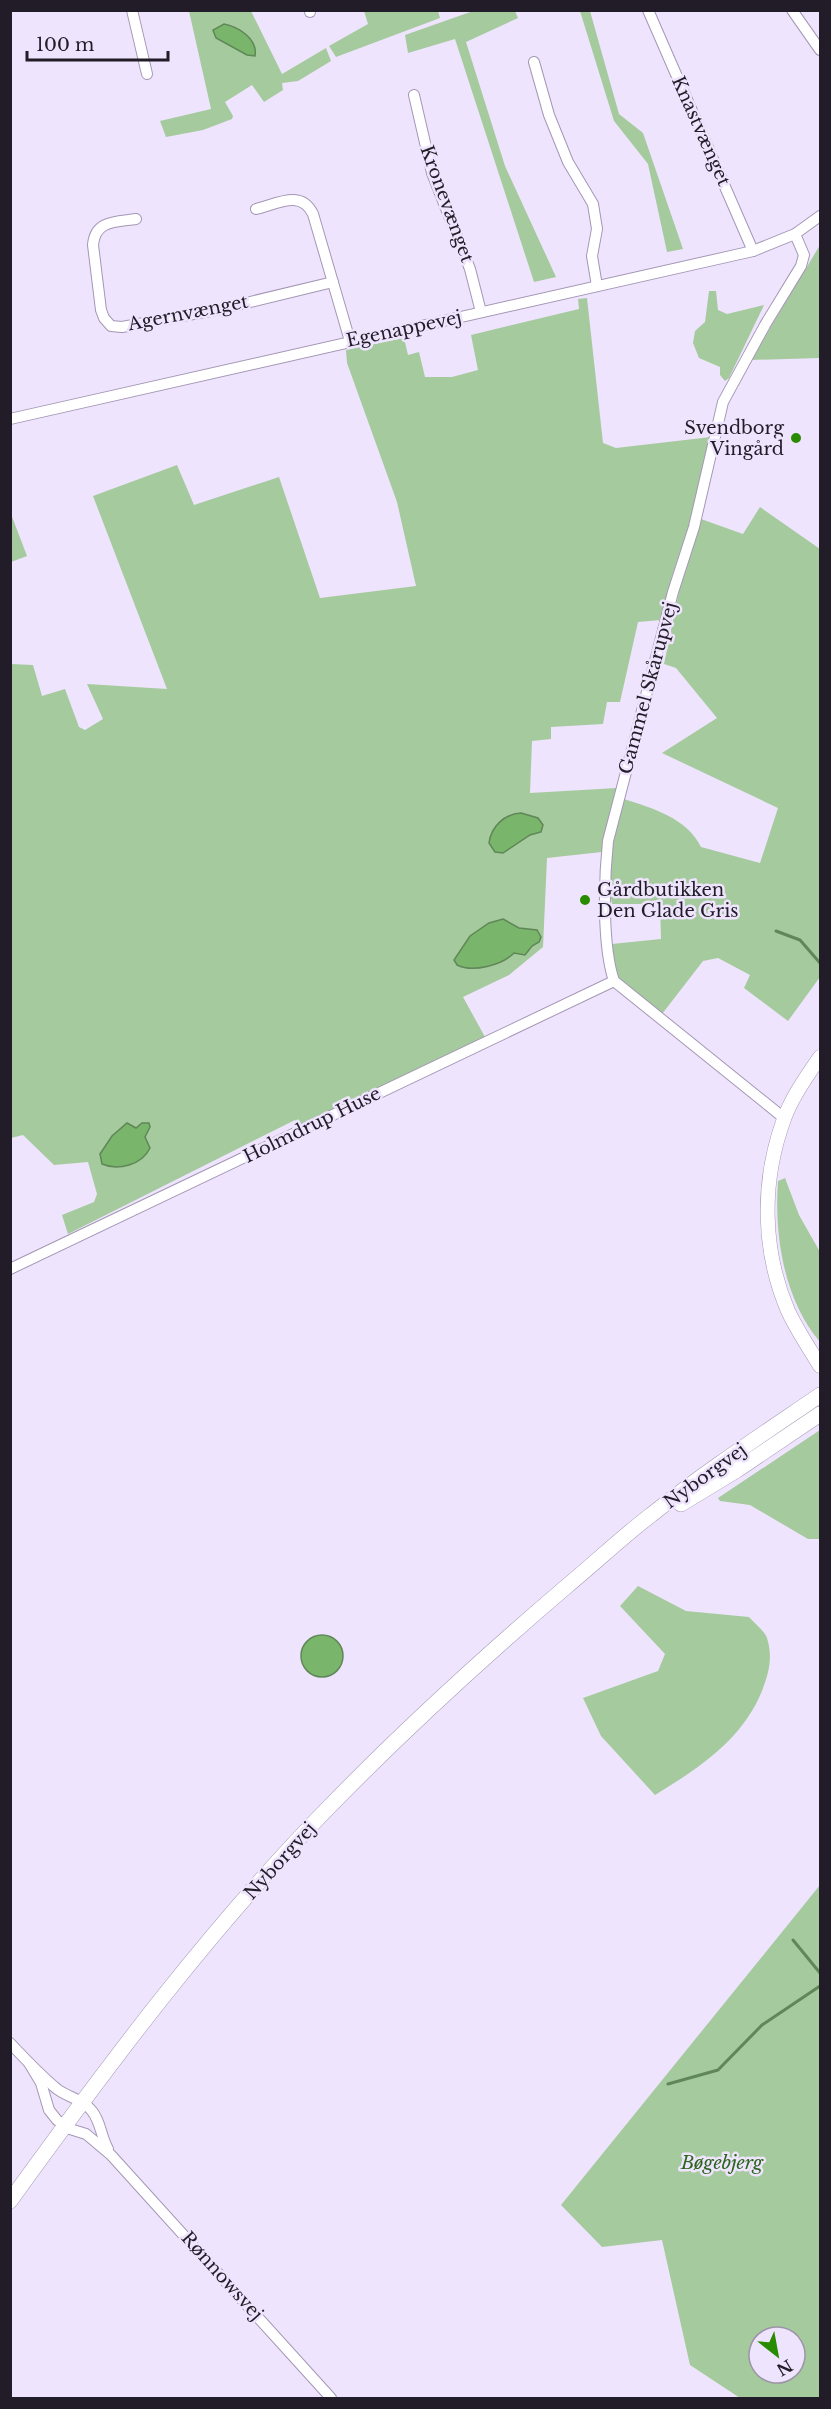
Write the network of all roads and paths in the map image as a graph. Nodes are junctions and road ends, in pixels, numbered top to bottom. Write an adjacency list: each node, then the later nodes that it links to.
1 (132, 10): 6 (street)
2 (648, 10): 12 (street, Knastvænget)
3 (792, 10): 4 (street)
4 (820, 50)
5 (534, 62): 14 (street)
6 (147, 74)
7 (414, 95): 15 (street, Kronevænget)
8 (256, 209): 13 (street)
9 (820, 216): 11 (street)
10 (136, 219): 13 (street, Agernvænget)
11 (795, 234): 12 (street, Egenappevej); 18 (street, Gammel Skårupvej)
12 (753, 251): 14 (street, Egenappevej)
13 (333, 282): 16 (street)
14 (597, 286): 15 (street, Egenappevej)
15 (481, 312): 16 (street, Egenappevej)
16 (350, 341): 17 (street, Egenappevej)
17 (10, 419)
18 (614, 981): 20 (street); 21 (street, Holmdrup Huse)
19 (820, 1057): 20 (street)
20 (784, 1118): 22 (street)
21 (10, 1269)
22 (820, 1366)
23 (820, 1395): 25 (main road, Nyborgvej)
24 (820, 1414): 25 (main road, Nyborgvej)
25 (594, 1563): 28 (main road, Nyborgvej)
26 (10, 2043): 27 (street)
27 (29, 2063): 28 (street); 29 (street)
28 (81, 2101): 29 (main road, Nyborgvej); 30 (street, Rønnowsvej)
29 (65, 2125): 30 (street, Rønnowsvej); 31 (main road, Nyborgvej)
30 (111, 2155): 32 (street, Rønnowsvej)
31 (10, 2201)
32 (331, 2398)

